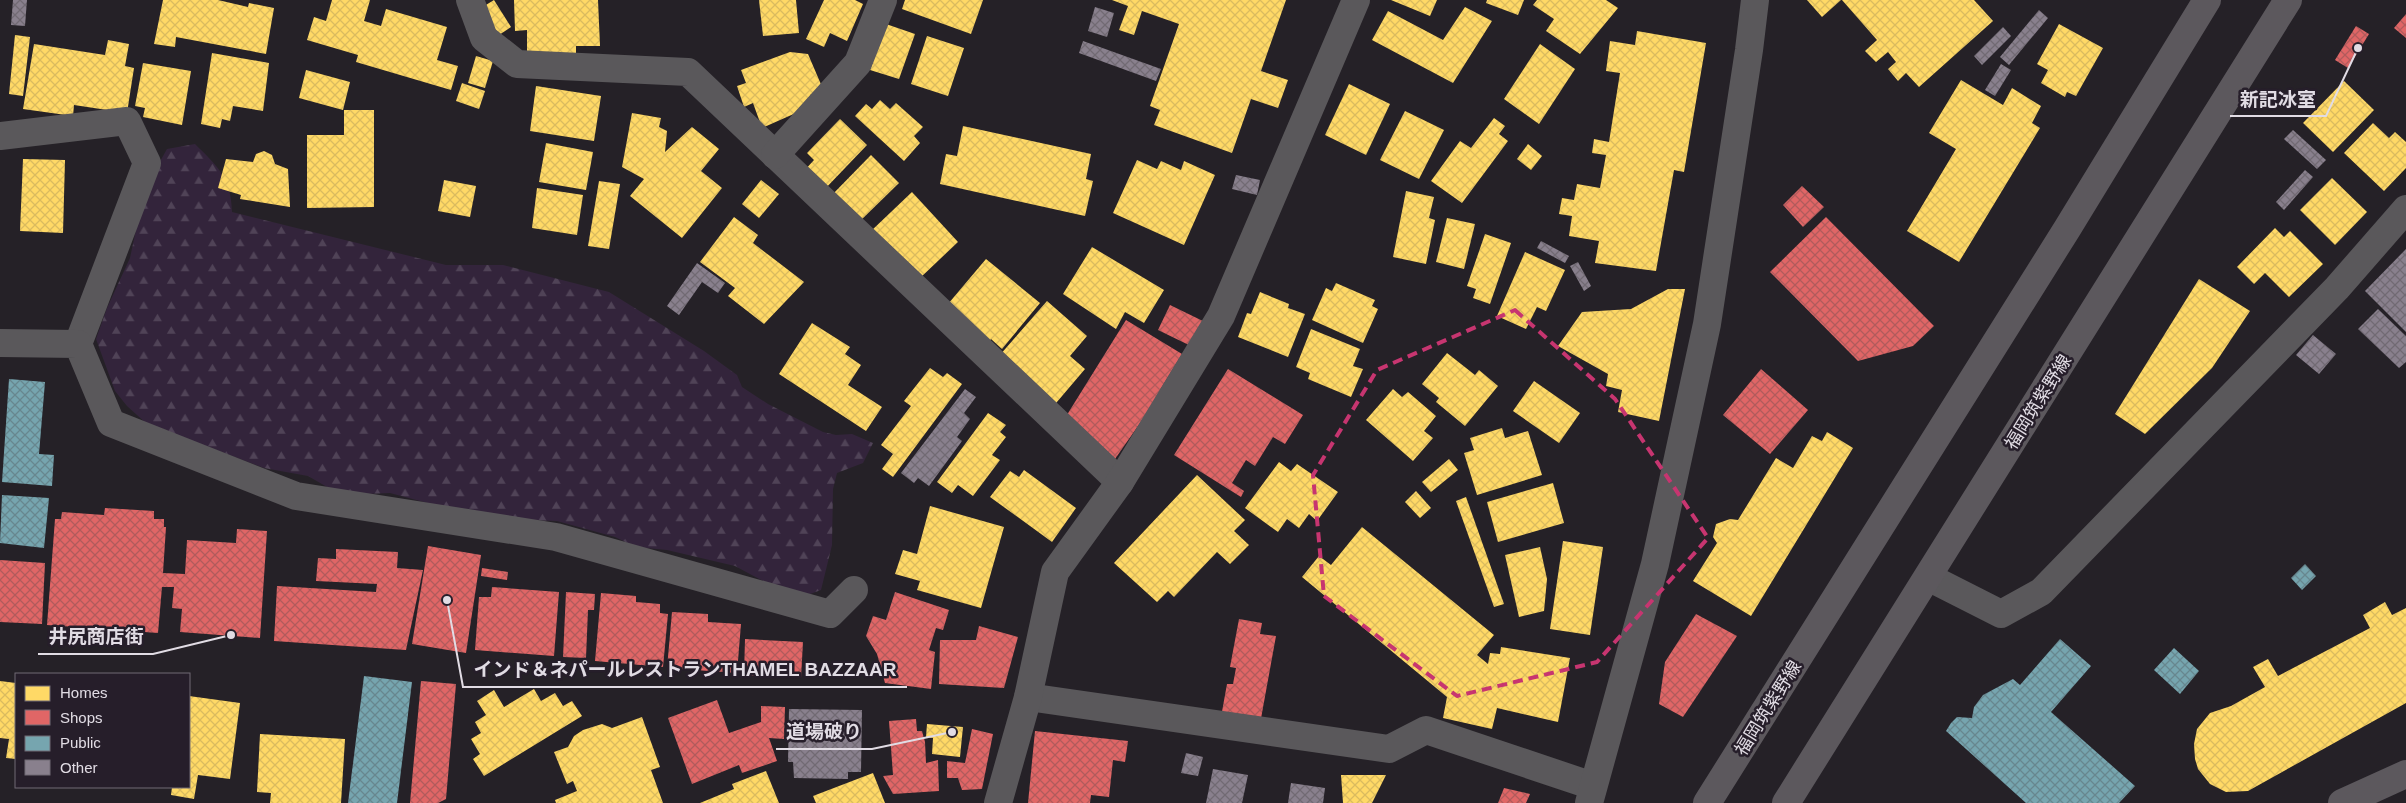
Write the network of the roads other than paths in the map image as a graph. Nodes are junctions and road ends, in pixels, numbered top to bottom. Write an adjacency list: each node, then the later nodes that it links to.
1 (470, 0): 8 (street)
2 (883, 0): 8 (street)
3 (1356, 0): 12 (street)
4 (1755, 0): 17 (street)
5 (2207, 0): 19 (main road, 福岡筑紫野線)
6 (2288, 0): 13 (main road, 福岡筑紫野線)
7 (0, 136): 11 (street)
8 (775, 155): 12 (street)
9 (2406, 209): 13 (street)
10 (0, 343): 11 (street)
11 (78, 344): 14 (street)
12 (1120, 482): 15 (street)
13 (1928, 577): 20 (main road, 福岡筑紫野線)
14 (854, 590)
15 (1028, 696): 17 (street); 18 (street)
16 (2406, 774): 21 (main road)
17 (1591, 795)
18 (998, 803)
19 (1707, 803)
20 (1786, 803)
21 (2342, 803)

